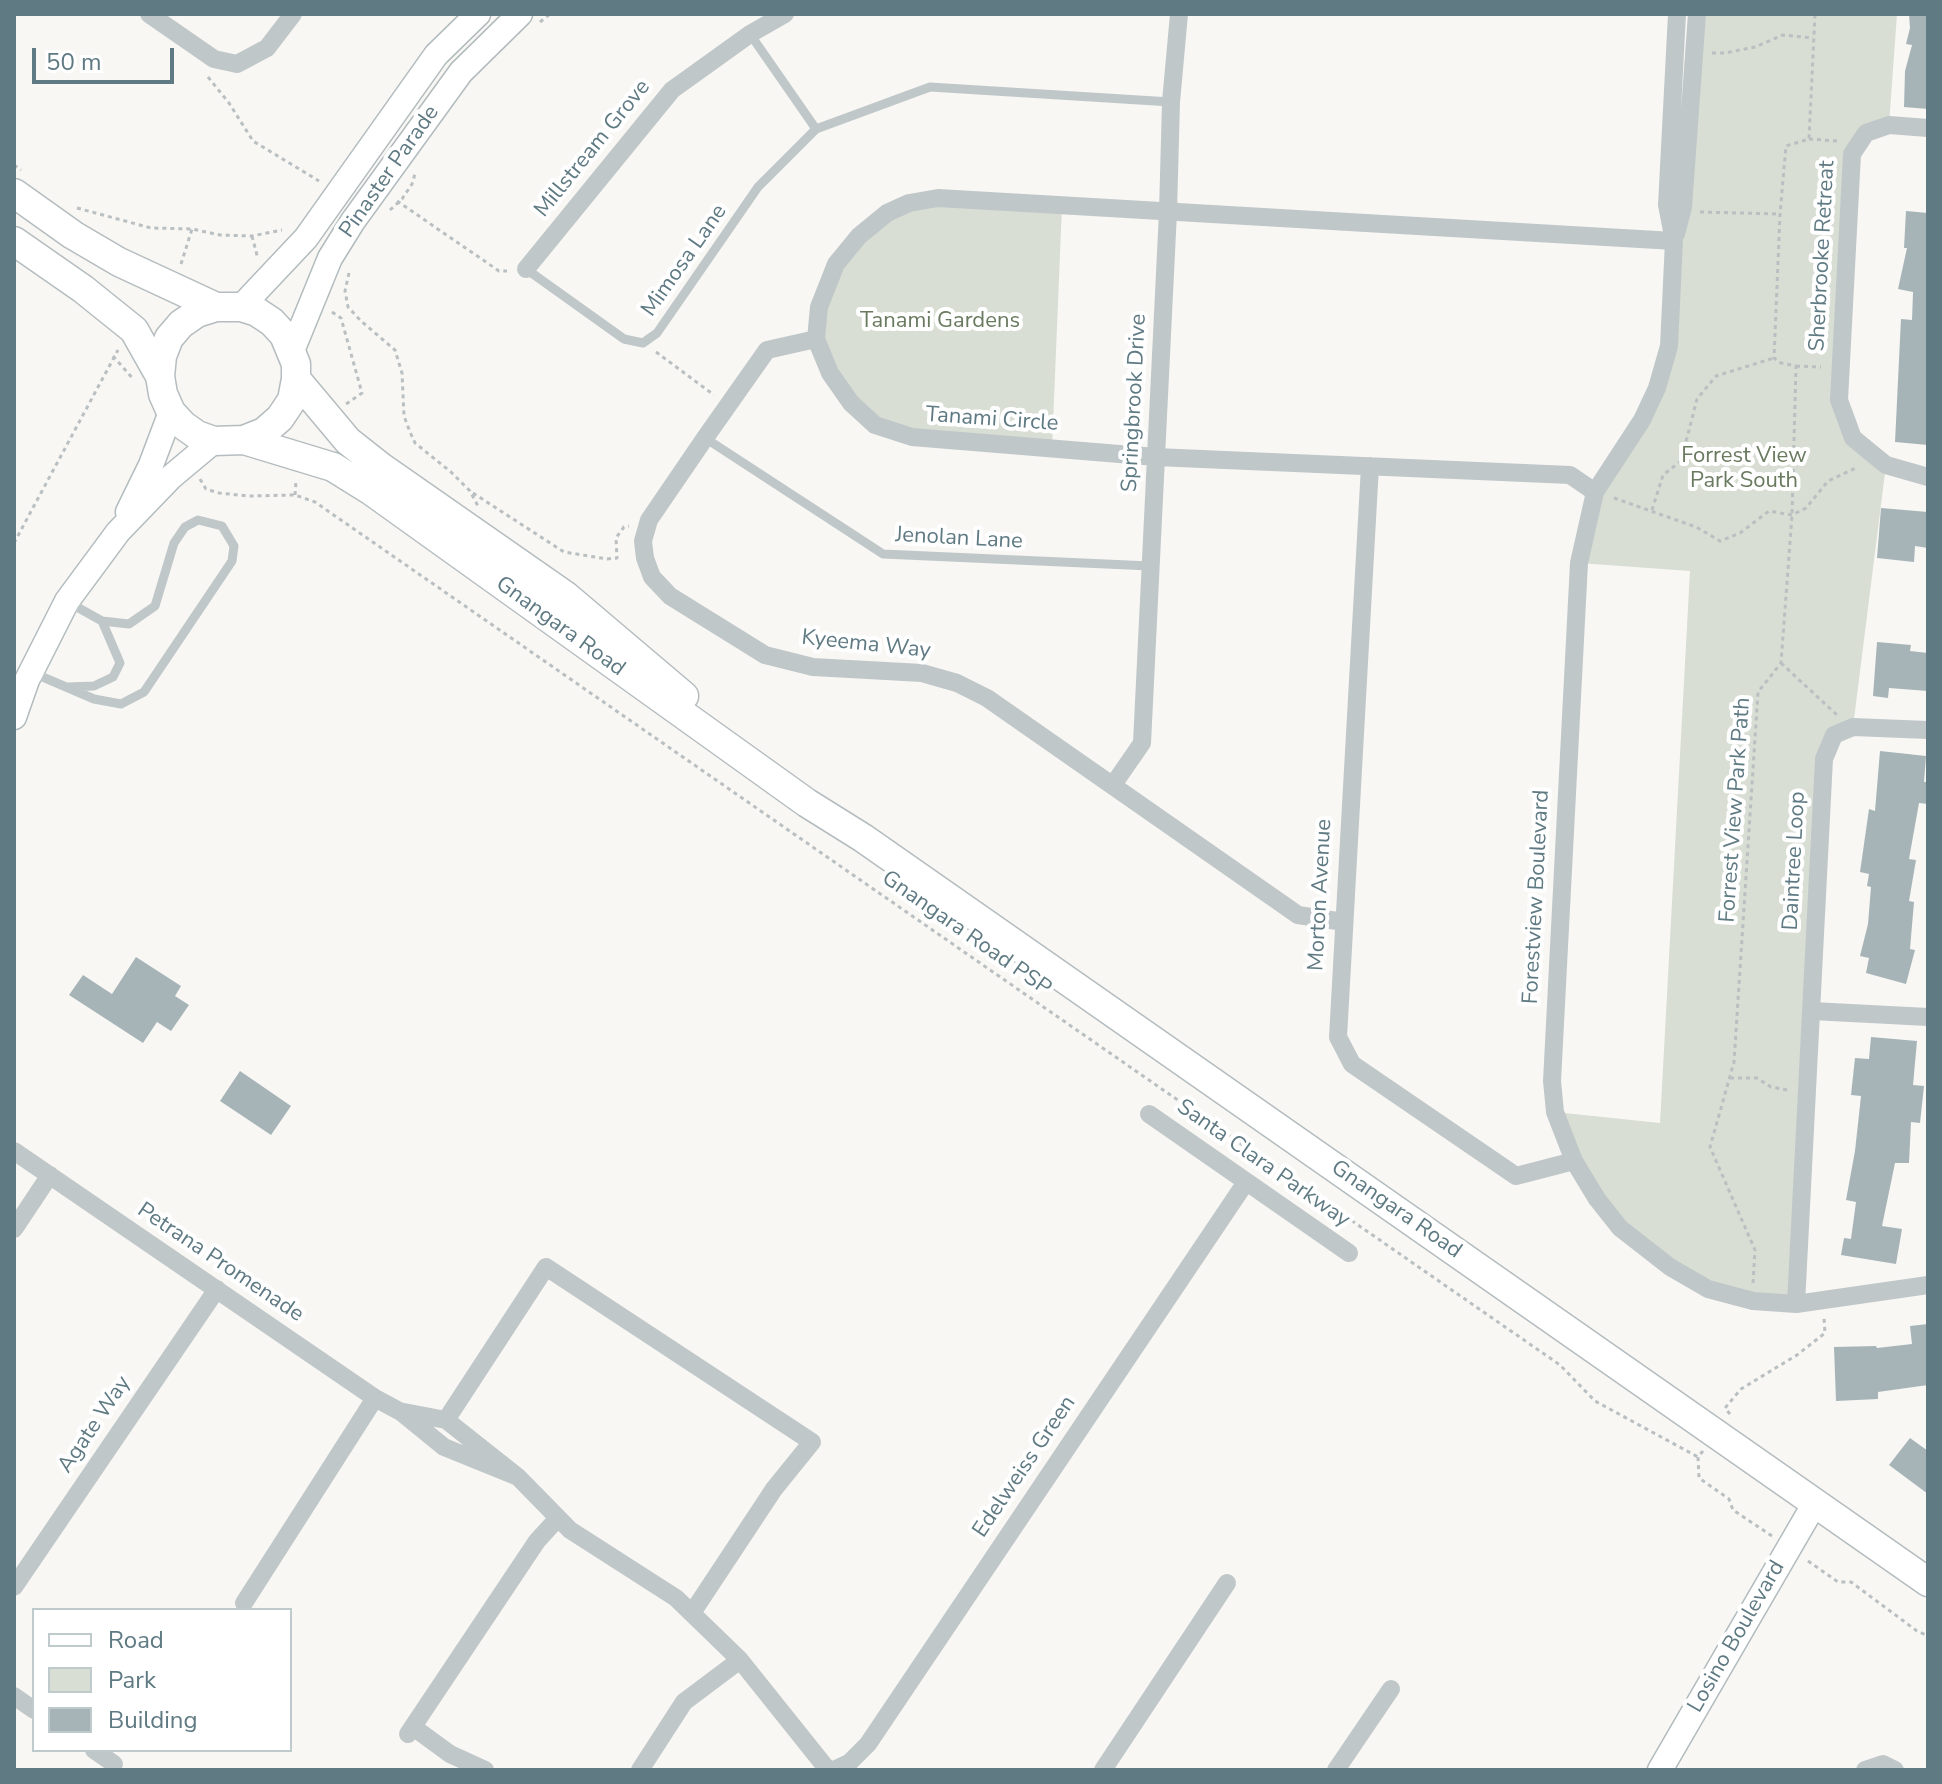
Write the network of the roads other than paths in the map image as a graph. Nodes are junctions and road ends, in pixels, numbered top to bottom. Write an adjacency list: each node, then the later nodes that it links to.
1 (149, 14): 2 (street)
2 (293, 14)
3 (478, 14): 18 (main road, Pinaster Parade)
4 (785, 14): 9 (street, Millstream Grove)
5 (1179, 14): 10 (street, Springbrook Drive)
6 (1677, 14): 16 (street, Forestview Boulevard)
7 (1697, 14): 16 (street, Forestview Boulevard)
8 (525, 22): 20 (main road, Pinaster Parade)
9 (750, 34): 12 (lane); 17 (street, Millstream Grove)
10 (1171, 102): 12 (lane, Mimosa Lane); 14 (street, Springbrook Drive)
11 (1928, 128): 29 (street, Sherbrooke Retreat)
12 (816, 129): 17 (lane, Mimosa Lane)
13 (22, 185): 18 (main road)
14 (1168, 212): 16 (street); 19 (street); 27 (street, Springbrook Drive)
15 (14, 241): 21 (main road)
16 (1674, 241): 30 (street, Forestview Boulevard)
17 (526, 269)
18 (228, 307): 20 (main road); 21 (main road)
19 (816, 339): 24 (street); 27 (street, Tanami Circle)
20 (292, 351): 22 (main road)
21 (148, 379): 23 (main road)
22 (296, 379): 25 (main road); 40 (main road, Gnangara Road)
23 (171, 412): 26 (main road); 31 (main road)
24 (705, 438): 32 (lane, Jenolan Lane); 39 (street, Kyeema Way)
25 (244, 440): 26 (main road); 40 (main road, Gnangara Road)
26 (214, 441): 31 (main road)
27 (1156, 457): 28 (street, Tanami Circle); 32 (street, Springbrook Drive)
28 (1370, 466): 30 (street, Tanami Circle); 41 (street, Morton Avenue)
29 (1928, 477)
30 (1595, 492): 46 (street, Forestview Boulevard)
31 (118, 532): 33 (main road)
32 (1150, 566): 39 (street, Springbrook Drive)
33 (67, 601): 34 (lane); 35 (main road)
34 (102, 621): 36 (lane); 36 (lane)
35 (31, 672): 36 (lane); 37 (main road)
36 (65, 687)
37 (14, 717)
38 (1928, 730): 42 (street, Daintree Loop)
39 (1113, 785): 41 (street, Kyeema Way)
40 (863, 838): 58 (main road, Gnangara Road)
41 (1344, 922): 46 (street, Morton Avenue)
42 (1812, 1011): 43 (street); 53 (street, Daintree Loop)
43 (1928, 1017)
44 (1149, 1114): 48 (street, Santa Clara Parkway)
45 (14, 1151): 47 (street, Petrana Promenade)
46 (1574, 1161): 53 (street, Forestview Boulevard)
47 (50, 1175): 49 (street); 52 (street, Petrana Promenade)
48 (1246, 1182): 50 (street, Santa Clara Parkway); 73 (street, Edelweiss Green)
49 (14, 1229)
50 (1349, 1253)
51 (1928, 1285): 53 (street, Forestview Boulevard)
52 (217, 1289): 54 (street, Petrana Promenade); 62 (street, Agate Way)
53 (1796, 1304)
54 (375, 1398): 55 (street, Petrana Promenade); 63 (street)
55 (401, 1412): 56 (street); 57 (street)
56 (446, 1420): 57 (street); 64 (street)
57 (518, 1477): 59 (street)
58 (1815, 1503): 60 (main road, Gnangara Road); 76 (main road, Losino Boulevard)
59 (558, 1518): 64 (street); 71 (street)
60 (1928, 1582)
61 (1227, 1583): 74 (street)
62 (14, 1587)
63 (244, 1603)
64 (692, 1613): 65 (street)
65 (740, 1660): 72 (street); 73 (street)
66 (1391, 1689): 75 (street)
67 (14, 1696): 68 (street)
68 (32, 1709)
69 (97, 1752): 70 (street)
70 (114, 1764)
71 (485, 1770)
72 (640, 1770)
73 (831, 1770)
74 (1103, 1770)
75 (1336, 1770)
76 (1660, 1770)
77 (1865, 1770): 78 (street)
78 (1895, 1770)

